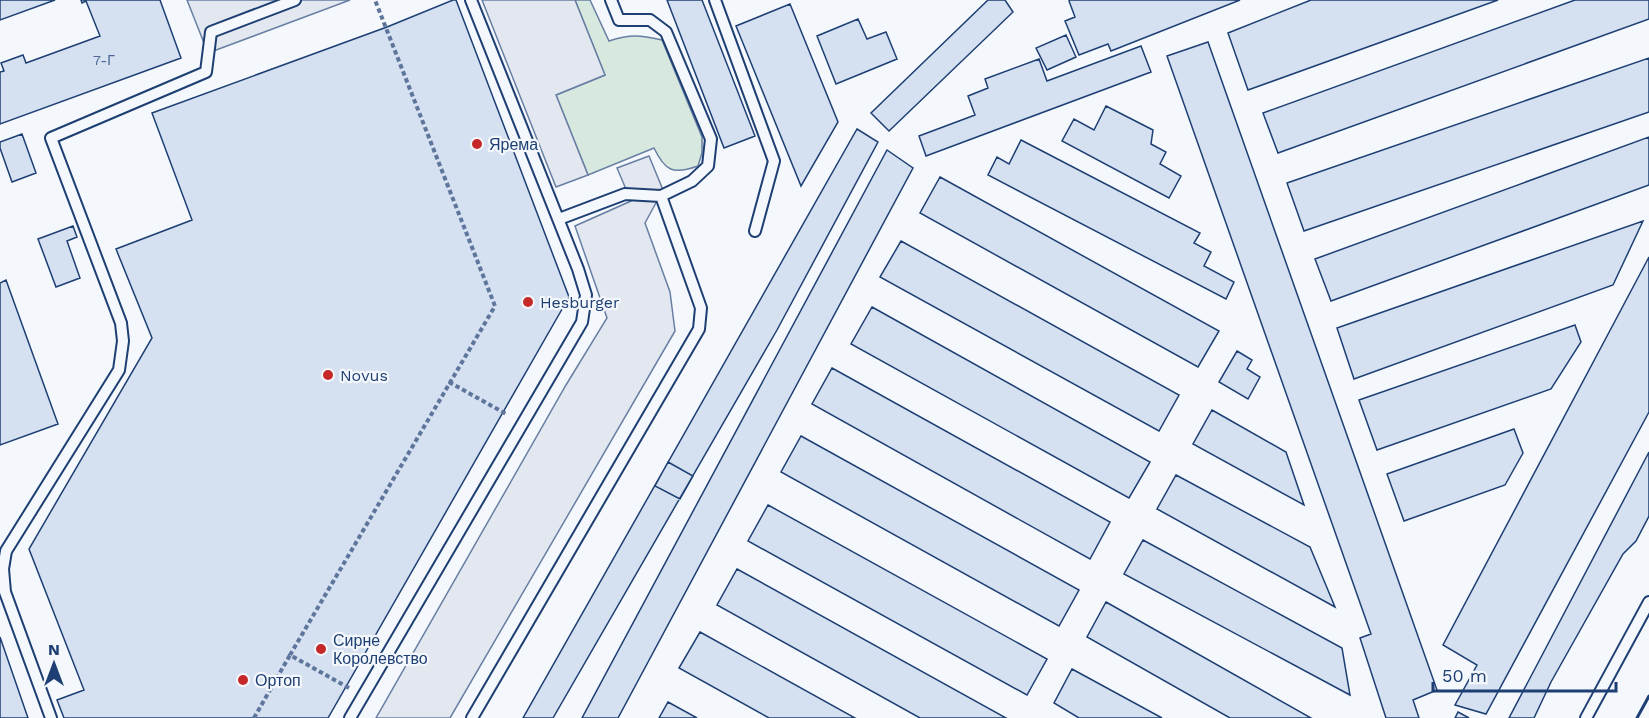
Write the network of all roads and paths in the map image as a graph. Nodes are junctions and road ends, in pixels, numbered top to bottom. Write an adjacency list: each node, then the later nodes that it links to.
1 (295, 0): 15 (lane)
2 (375, 0): 9 (path)
3 (471, 0): 7 (lane)
4 (611, 0): 6 (lane)
5 (715, 0): 8 (lane)
6 (661, 196): 7 (lane); 17 (lane)
7 (559, 219): 10 (lane)
8 (755, 231)
9 (449, 382): 10 (path); 12 (path)
10 (524, 423): 13 (lane)
11 (1649, 602): 18 (lane)
12 (291, 655): 13 (path); 16 (path)
13 (362, 697): 14 (lane)
14 (353, 717)
15 (51, 718)
16 (254, 718)
17 (472, 718)
18 (1586, 718)

